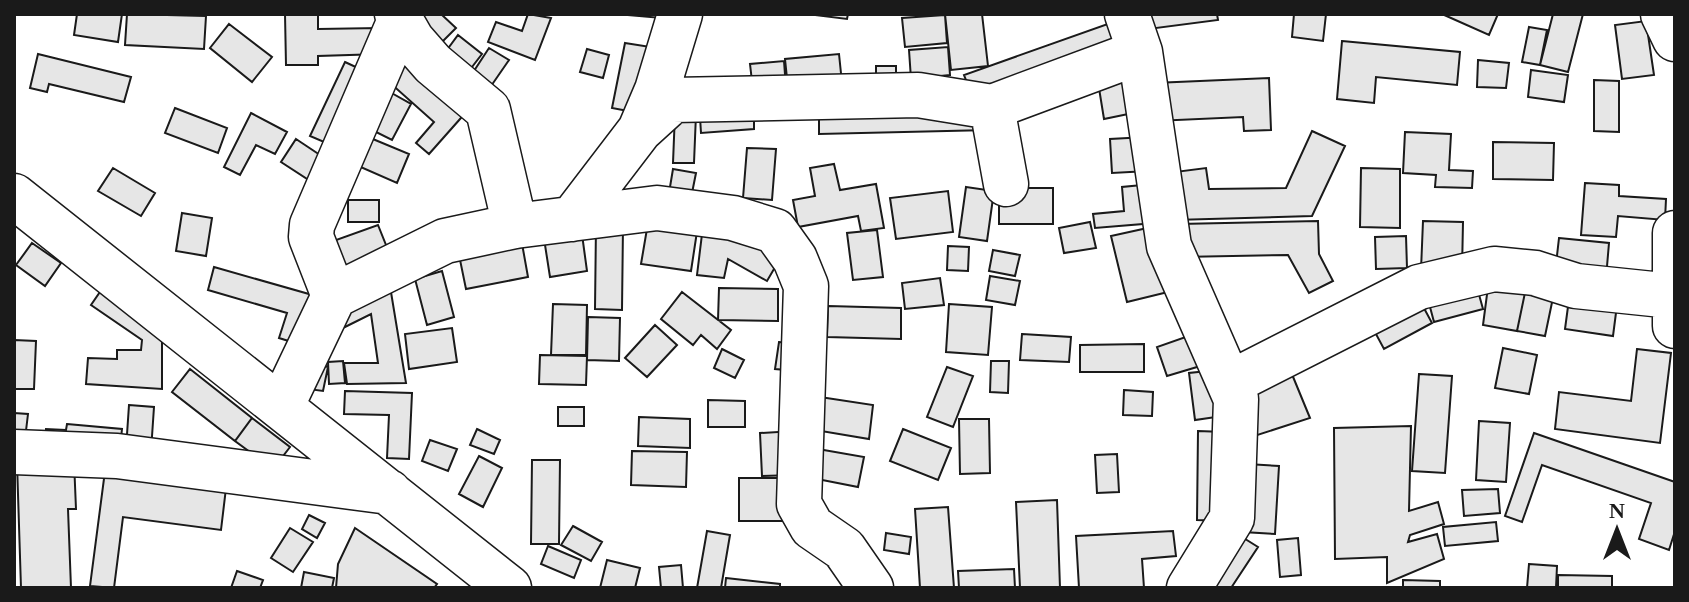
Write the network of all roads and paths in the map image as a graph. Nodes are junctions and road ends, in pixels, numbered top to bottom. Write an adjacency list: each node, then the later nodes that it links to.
1 (680, 14): 7 (street)
2 (1663, 14): 5 (street)
3 (398, 17): 11 (street); 13 (street)
4 (1133, 33): 6 (street); 15 (street)
5 (1675, 39)
6 (992, 107): 7 (street); 8 (street)
7 (640, 130): 10 (street)
8 (1006, 184)
9 (14, 196): 16 (street)
10 (572, 219): 11 (street); 20 (street)
11 (515, 226): 13 (street)
12 (1675, 233): 14 (street)
13 (334, 296): 16 (street)
14 (1674, 311): 15 (street)
15 (1230, 383): 21 (street)
16 (281, 407): 18 (street)
17 (14, 452): 18 (street)
18 (393, 492): 19 (street)
19 (509, 588)
20 (871, 588)
21 (1189, 588)

